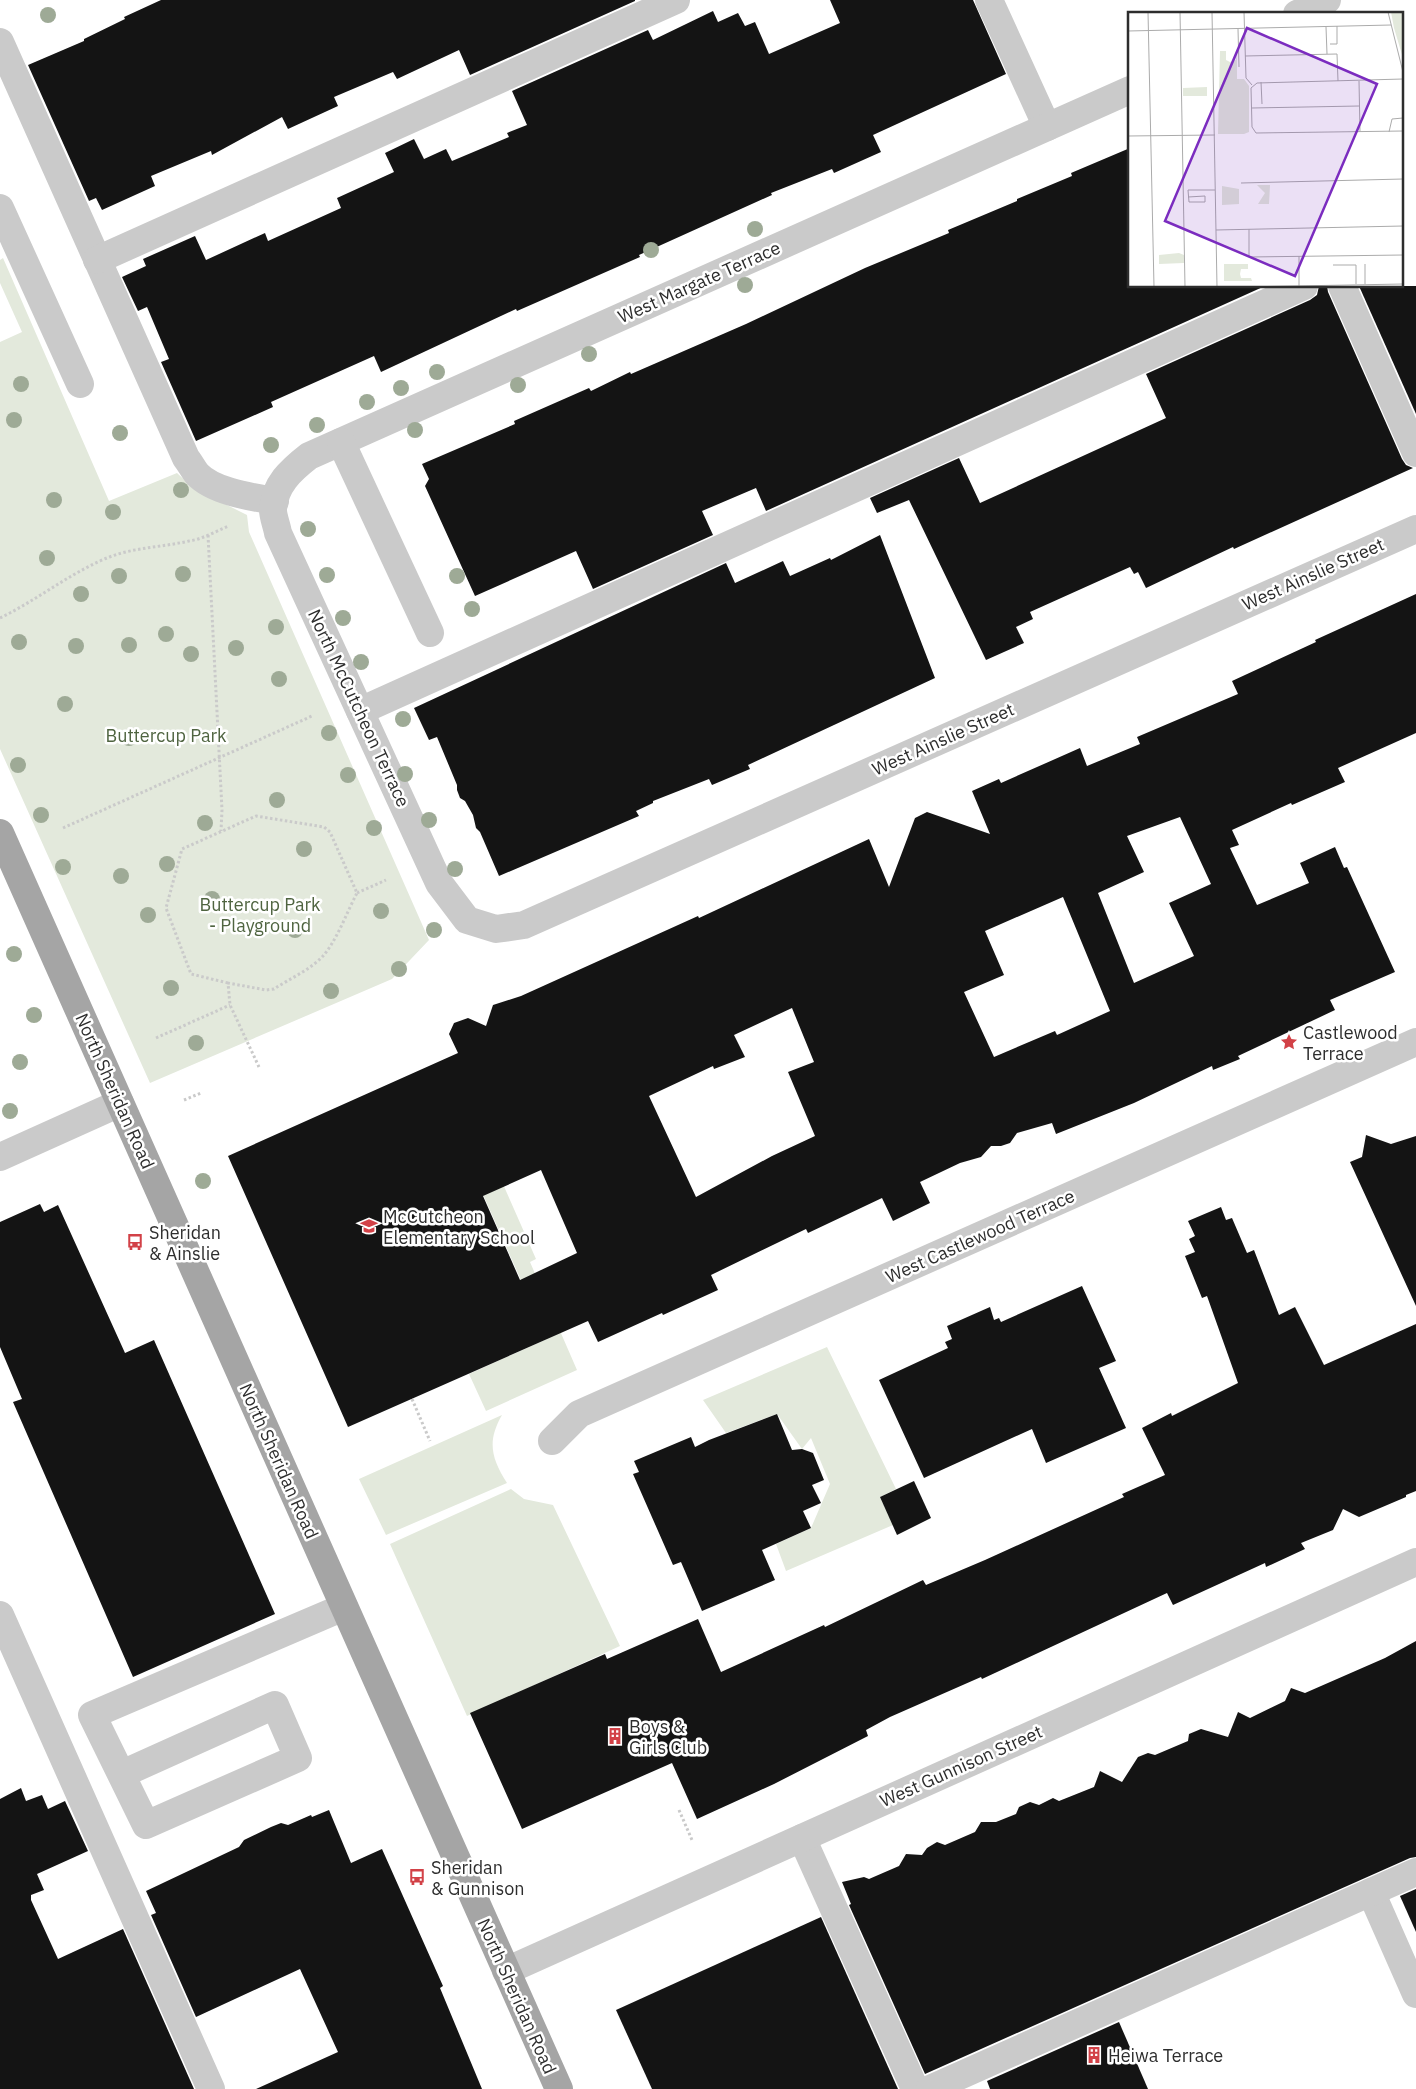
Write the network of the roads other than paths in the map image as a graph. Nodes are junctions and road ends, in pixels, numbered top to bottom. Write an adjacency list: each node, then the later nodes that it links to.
1 (676, 0): 9 (street)
2 (989, 0): 7 (street)
3 (1328, 0): 4 (street)
4 (1301, 12)
5 (0, 42): 9 (street)
6 (1128, 91): 7 (street, West Margate Terrace)
7 (1047, 127): 13 (street, West Margate Terrace)
8 (0, 208): 12 (street)
9 (97, 260): 15 (street)
10 (1300, 288): 18 (street)
11 (1343, 288): 14 (street)
12 (80, 384)
13 (341, 442): 15 (street, West Margate Terrace); 17 (street)
14 (1416, 453)
15 (277, 494): 18 (street, North McCutcheon Terrace)
16 (1416, 529): 20 (street, West Ainslie Street)
17 (430, 633)
18 (360, 711): 20 (street, North McCutcheon Terrace)
19 (0, 833): 22 (main road, North Sheridan Road)
20 (467, 920)
21 (1416, 1042): 24 (street, West Castlewood Terrace)
22 (120, 1103): 23 (street); 26 (main road, North Sheridan Road)
23 (0, 1157)
24 (552, 1441)
25 (1416, 1562): 29 (street, West Gunnison Street)
26 (344, 1607): 28 (street); 32 (main road, North Sheridan Road)
27 (0, 1615): 34 (street)
28 (122, 1774): 28 (street)
29 (802, 1838): 32 (street, West Gunnison Street); 36 (street)
30 (1416, 1872): 31 (street)
31 (1371, 1892): 33 (street); 37 (street)
32 (506, 1970): 35 (main road, North Sheridan Road)
33 (1416, 1994)
34 (211, 2089)
35 (559, 2089)
36 (915, 2089)
37 (930, 2089)

